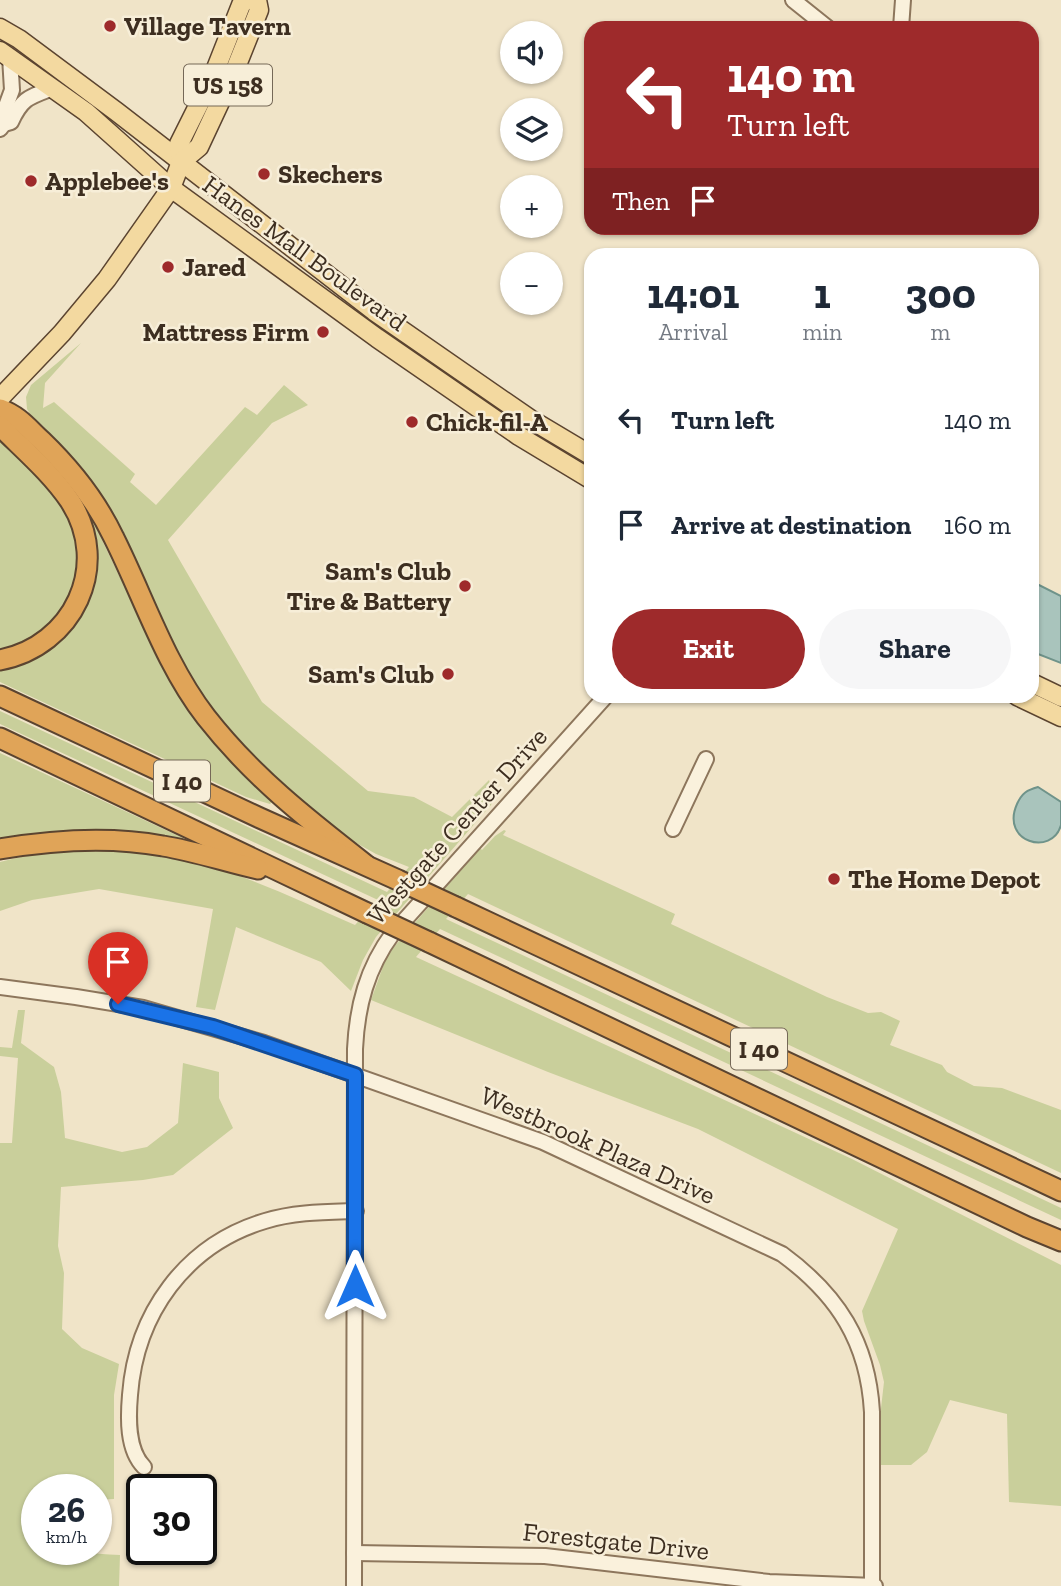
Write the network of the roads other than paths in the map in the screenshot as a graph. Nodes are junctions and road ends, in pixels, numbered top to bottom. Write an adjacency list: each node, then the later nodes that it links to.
1 (246, 0): 11 (main road, US 158)
2 (257, 0): 11 (main road, US 158)
3 (793, 0): 5 (street)
4 (903, 0): 6 (street)
5 (819, 21)
6 (902, 21)
7 (0, 28): 11 (main road, Hanes Mall Boulevard)
8 (5, 54): 9 (main road, Hanes Mall Boulevard); 10 (street)
9 (53, 88): 10 (street); 12 (main road, Hanes Mall Boulevard)
10 (2, 127)
11 (181, 162): 12 (main road, US 158); 16 (main road, Hanes Mall Boulevard)
12 (170, 188): 13 (main road, US 158); 17 (main road, Hanes Mall Boulevard)
13 (0, 398)
14 (0, 409): 29 (highway)
15 (0, 426): 18 (highway)
16 (584, 451)
17 (584, 475)
18 (0, 660)
19 (1039, 686): 21 (main road)
20 (0, 696): 29 (highway, I 40)
21 (1061, 697)
22 (600, 703): 32 (street, Westgate Center Drive)
23 (1032, 703): 24 (main road)
24 (1061, 717)
25 (0, 738): 30 (highway, I 40)
26 (706, 760): 27 (street)
27 (673, 829)
28 (0, 849): 30 (highway)
29 (366, 864): 33 (highway, I 40, bridge)
30 (293, 878): 35 (highway, I 40, bridge)
31 (0, 988): 32 (street, Westbrook Plaza Drive)
32 (355, 1075): 34 (street, Westgate Center Drive); 41 (street, Westbrook Plaza Drive)
33 (1061, 1191)
34 (355, 1211): 38 (street); 39 (street, Westgate Center Drive)
35 (1027, 1227): 36 (highway, I 40); 37 (highway)
36 (1061, 1241)
37 (1061, 1248)
38 (144, 1467)
39 (354, 1553): 40 (street, Westgate Center Drive); 41 (street, Forestgate Drive)
40 (354, 1586)
41 (874, 1586)

